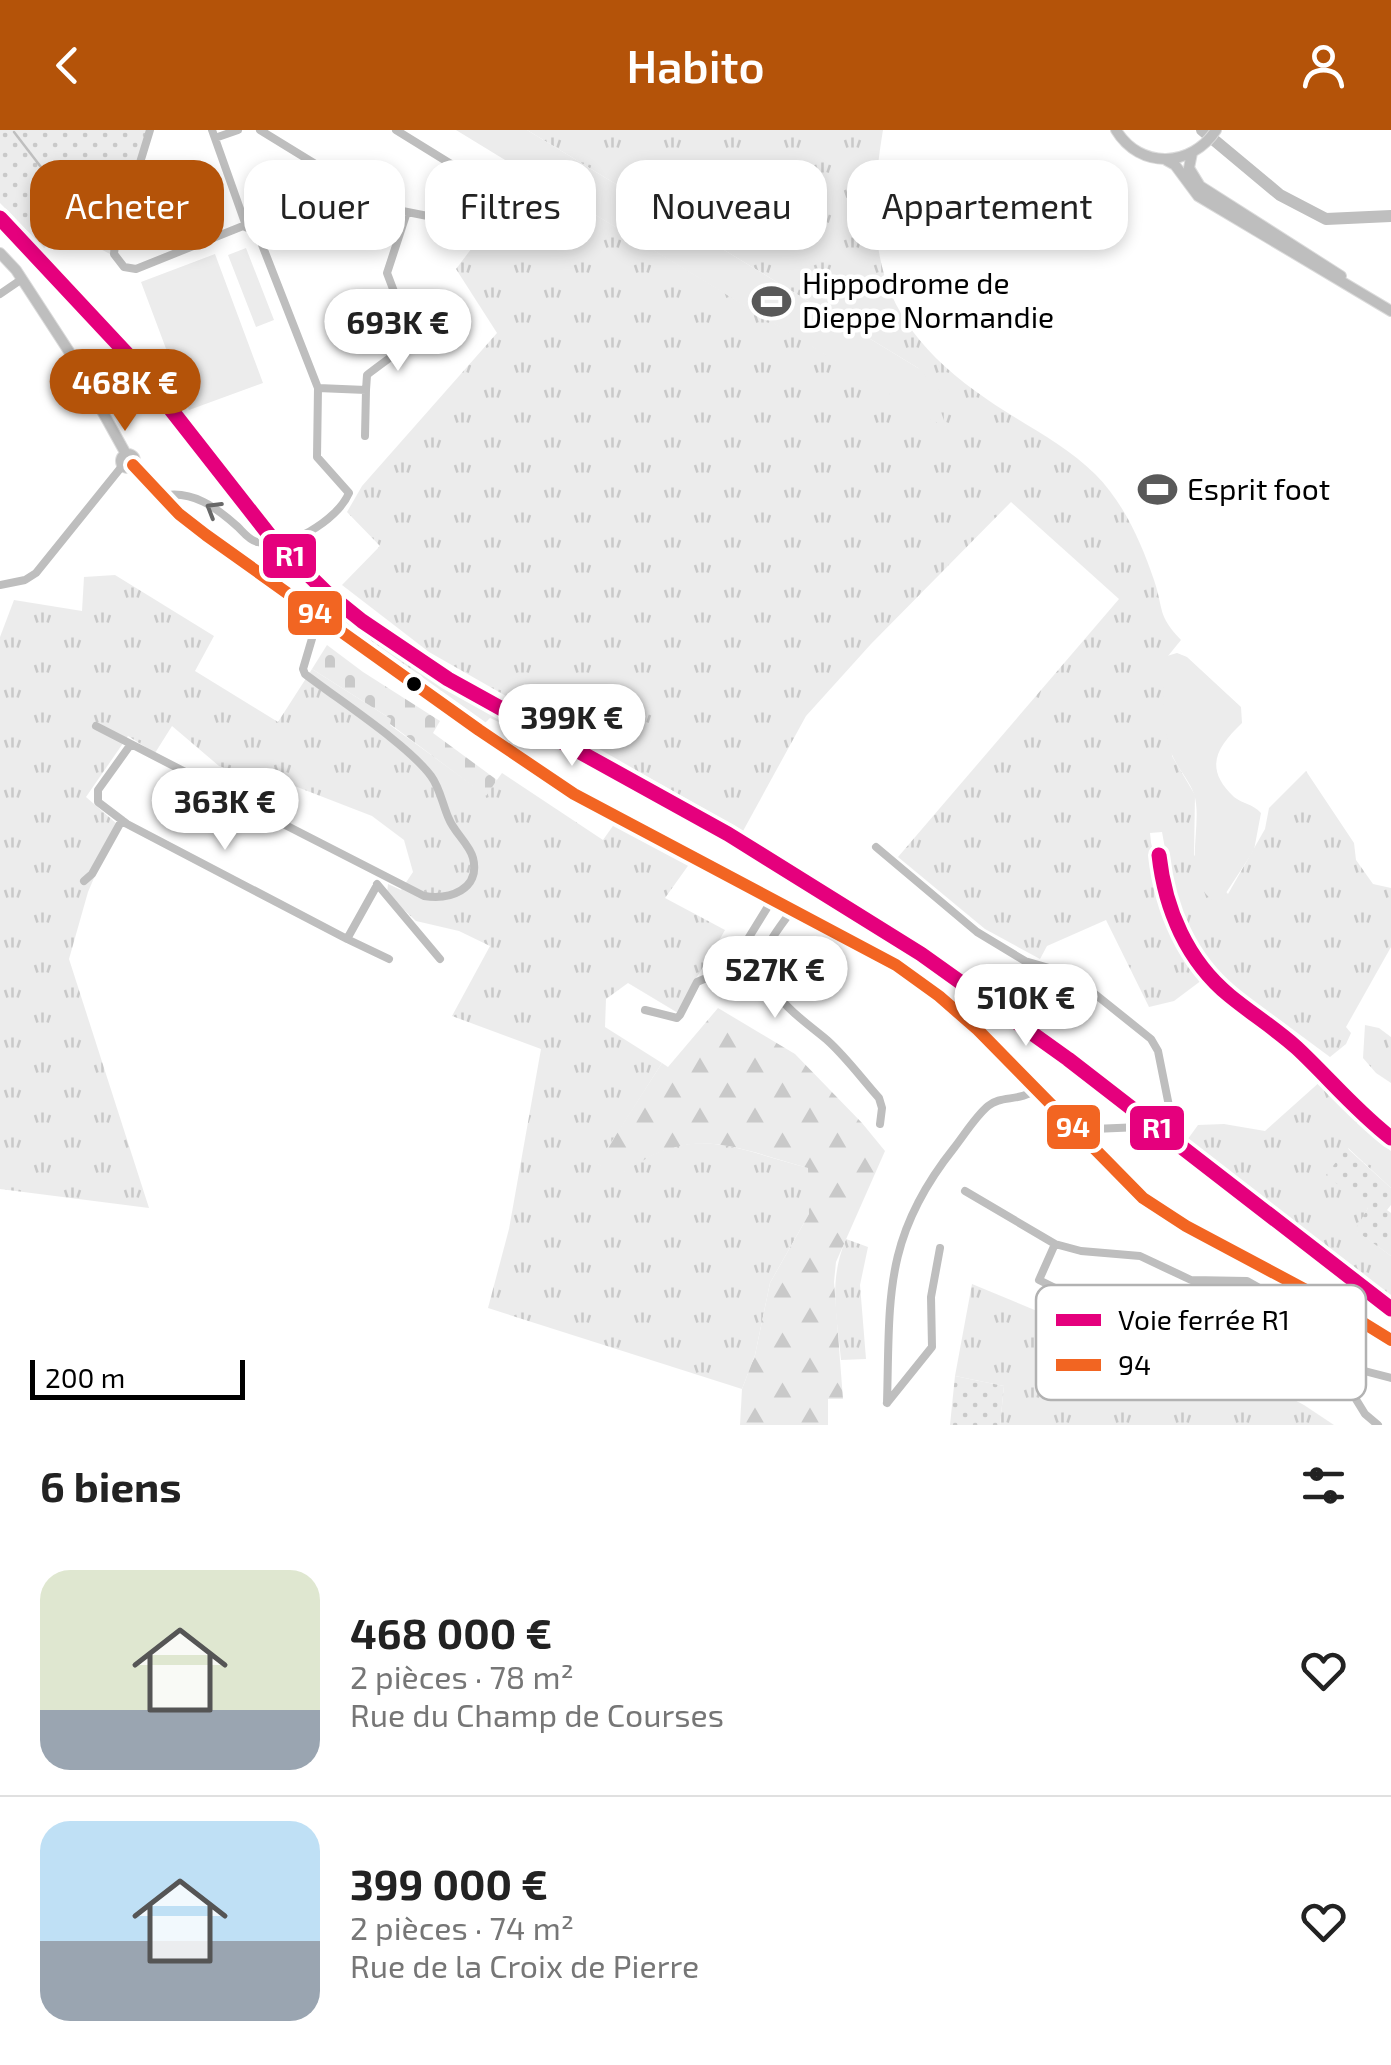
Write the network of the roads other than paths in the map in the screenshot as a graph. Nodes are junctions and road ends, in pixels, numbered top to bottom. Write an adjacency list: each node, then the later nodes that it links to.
1 (150, 130): 12 (street)
2 (238, 130): 7 (street)
3 (260, 130): 10 (street)
4 (396, 130): 10 (street)
5 (1116, 130): 9 (main road)
6 (1216, 130): 8 (main road)
7 (213, 134): 11 (street)
8 (1195, 151): 9 (main road); 16 (main road)
9 (1166, 160): 16 (main road)
10 (408, 212): 20 (street)
11 (244, 220)
12 (244, 226)
13 (262, 250): 21 (street)
14 (0, 252): 15 (main road)
15 (22, 279): 17 (street); 24 (main road)
16 (1356, 290): 19 (main road)
17 (0, 294)
18 (454, 304): 20 (street)
19 (1391, 311)
20 (412, 339): 22 (street)
21 (318, 388): 22 (street); 25 (street, one-way to 25)
22 (366, 390): 23 (street)
23 (365, 436)
24 (127, 462): 25 (main road); 26 (street)
25 (160, 496): 27 (main road)
26 (0, 585)
27 (318, 615): 34 (street); 37 (main road)
28 (96, 726): 29 (street)
29 (131, 744): 30 (street); 32 (street)
30 (194, 776): 31 (street); 31 (street)
31 (210, 786): 34 (street)
32 (122, 820): 35 (street); 39 (street)
33 (876, 847): 45 (street)
34 (380, 875): 36 (street)
35 (84, 881)
36 (376, 887): 39 (street); 41 (street)
37 (772, 900): 38 (main road); 42 (street)
38 (792, 910): 43 (main road); 44 (street)
39 (347, 938): 40 (street)
40 (389, 959)
41 (440, 960)
42 (644, 1010)
43 (1038, 1090): 45 (main road); 48 (street)
44 (880, 1124)
45 (1081, 1136): 53 (main road)
46 (965, 1191): 47 (street)
47 (1055, 1244): 49 (street); 50 (street)
48 (940, 1248)
49 (1209, 1282): 51 (street); 52 (street)
50 (1050, 1285)
51 (1208, 1285)
52 (1253, 1285)
53 (1298, 1285)
54 (1366, 1325): 55 (main road)
55 (1391, 1340)
56 (1366, 1371): 57 (street)
57 (1391, 1378)
58 (1356, 1400): 59 (street)
59 (1378, 1425)

